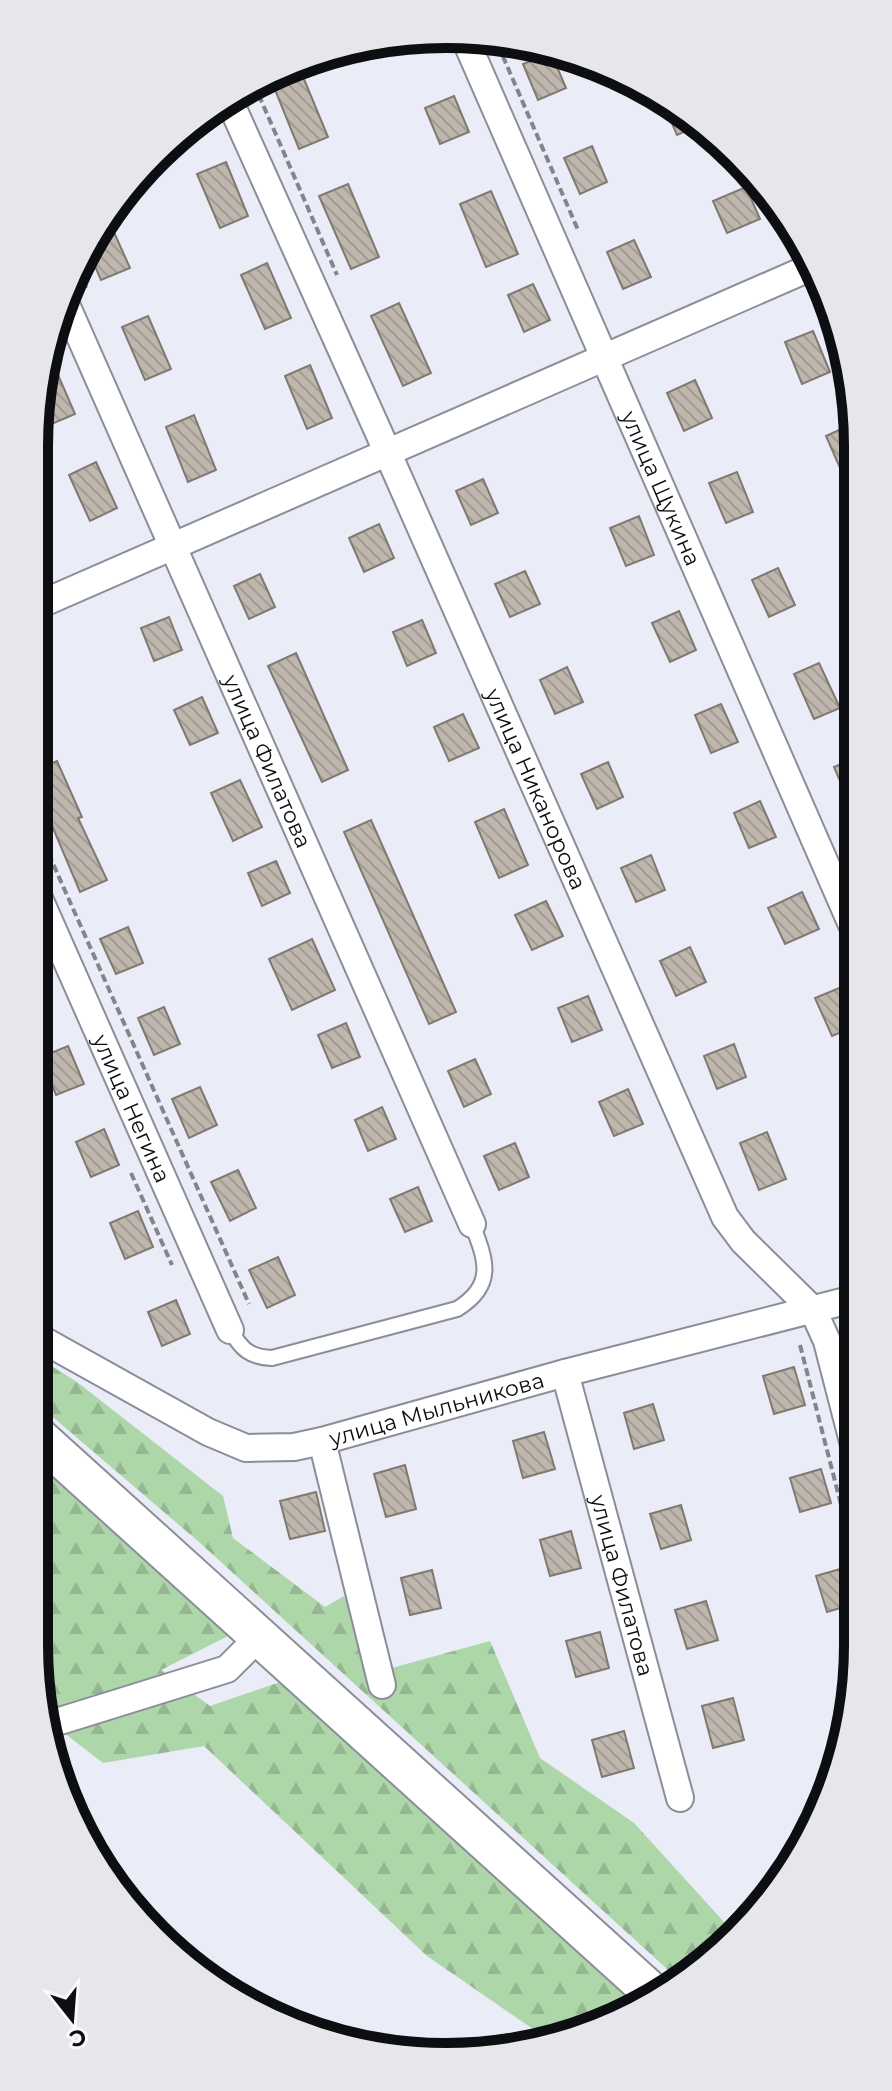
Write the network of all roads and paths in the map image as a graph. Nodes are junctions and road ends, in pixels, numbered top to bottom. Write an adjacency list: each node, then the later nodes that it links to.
1 (469, 49): 7 (street, улица Щукина)
2 (501, 52): 4 (path)
3 (233, 110): 8 (street, улица Никанорова)
4 (582, 241)
5 (803, 271): 7 (street)
6 (70, 314): 9 (street, улица Филатова)
7 (604, 358): 8 (street); 12 (street, улица Щукина)
8 (388, 453): 9 (street); 17 (street, улица Никанорова)
9 (172, 548): 10 (street); 14 (street, улица Филатова)
10 (48, 601)
11 (48, 852): 16 (path)
12 (844, 907)
13 (48, 919): 18 (street, улица Негина)
14 (472, 1224): 18 (lane)
15 (844, 1302): 17 (street, улица Мыльникова)
16 (249, 1304)
17 (803, 1313): 20 (street, улица Мыльникова); 21 (street, улица Никанорова); 24 (path)
18 (230, 1330)
19 (48, 1343): 22 (street, улица Мыльникова)
20 (565, 1373): 22 (street, улица Мыльникова); 28 (street, улица Филатова)
21 (844, 1407)
22 (322, 1441): 26 (street)
23 (48, 1446): 25 (street)
24 (844, 1505)
25 (260, 1636): 27 (street); 29 (street)
26 (382, 1685)
27 (56, 1722)
28 (680, 1798)
29 (648, 1988)

